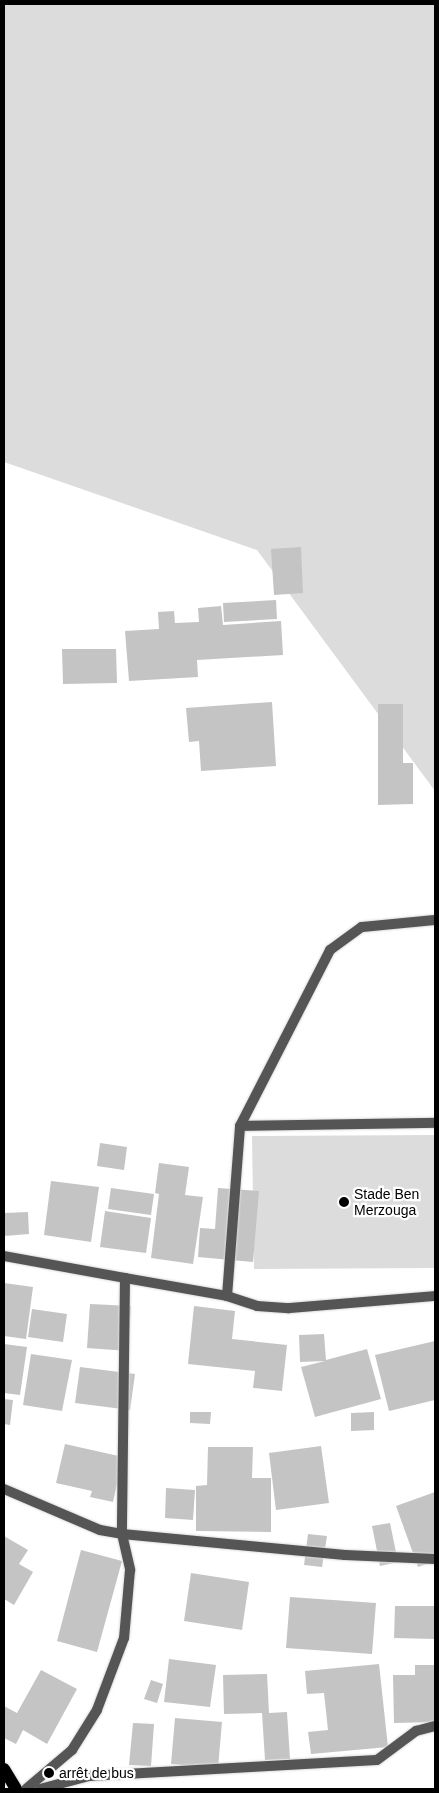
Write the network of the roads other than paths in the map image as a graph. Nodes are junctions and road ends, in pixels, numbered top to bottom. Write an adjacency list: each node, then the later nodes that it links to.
1 (435, 920): 3 (street)
2 (435, 1123): 3 (street)
3 (240, 1126): 6 (street)
4 (4, 1256): 5 (street)
5 (125, 1278): 6 (street); 9 (street)
6 (227, 1296): 7 (street)
7 (435, 1296)
8 (4, 1489): 9 (street)
9 (122, 1534): 10 (street); 14 (street)
10 (435, 1559)
11 (435, 1726): 15 (street)
12 (4, 1769): 13 (main road)
13 (16, 1789)
14 (26, 1789)
15 (40, 1789)

